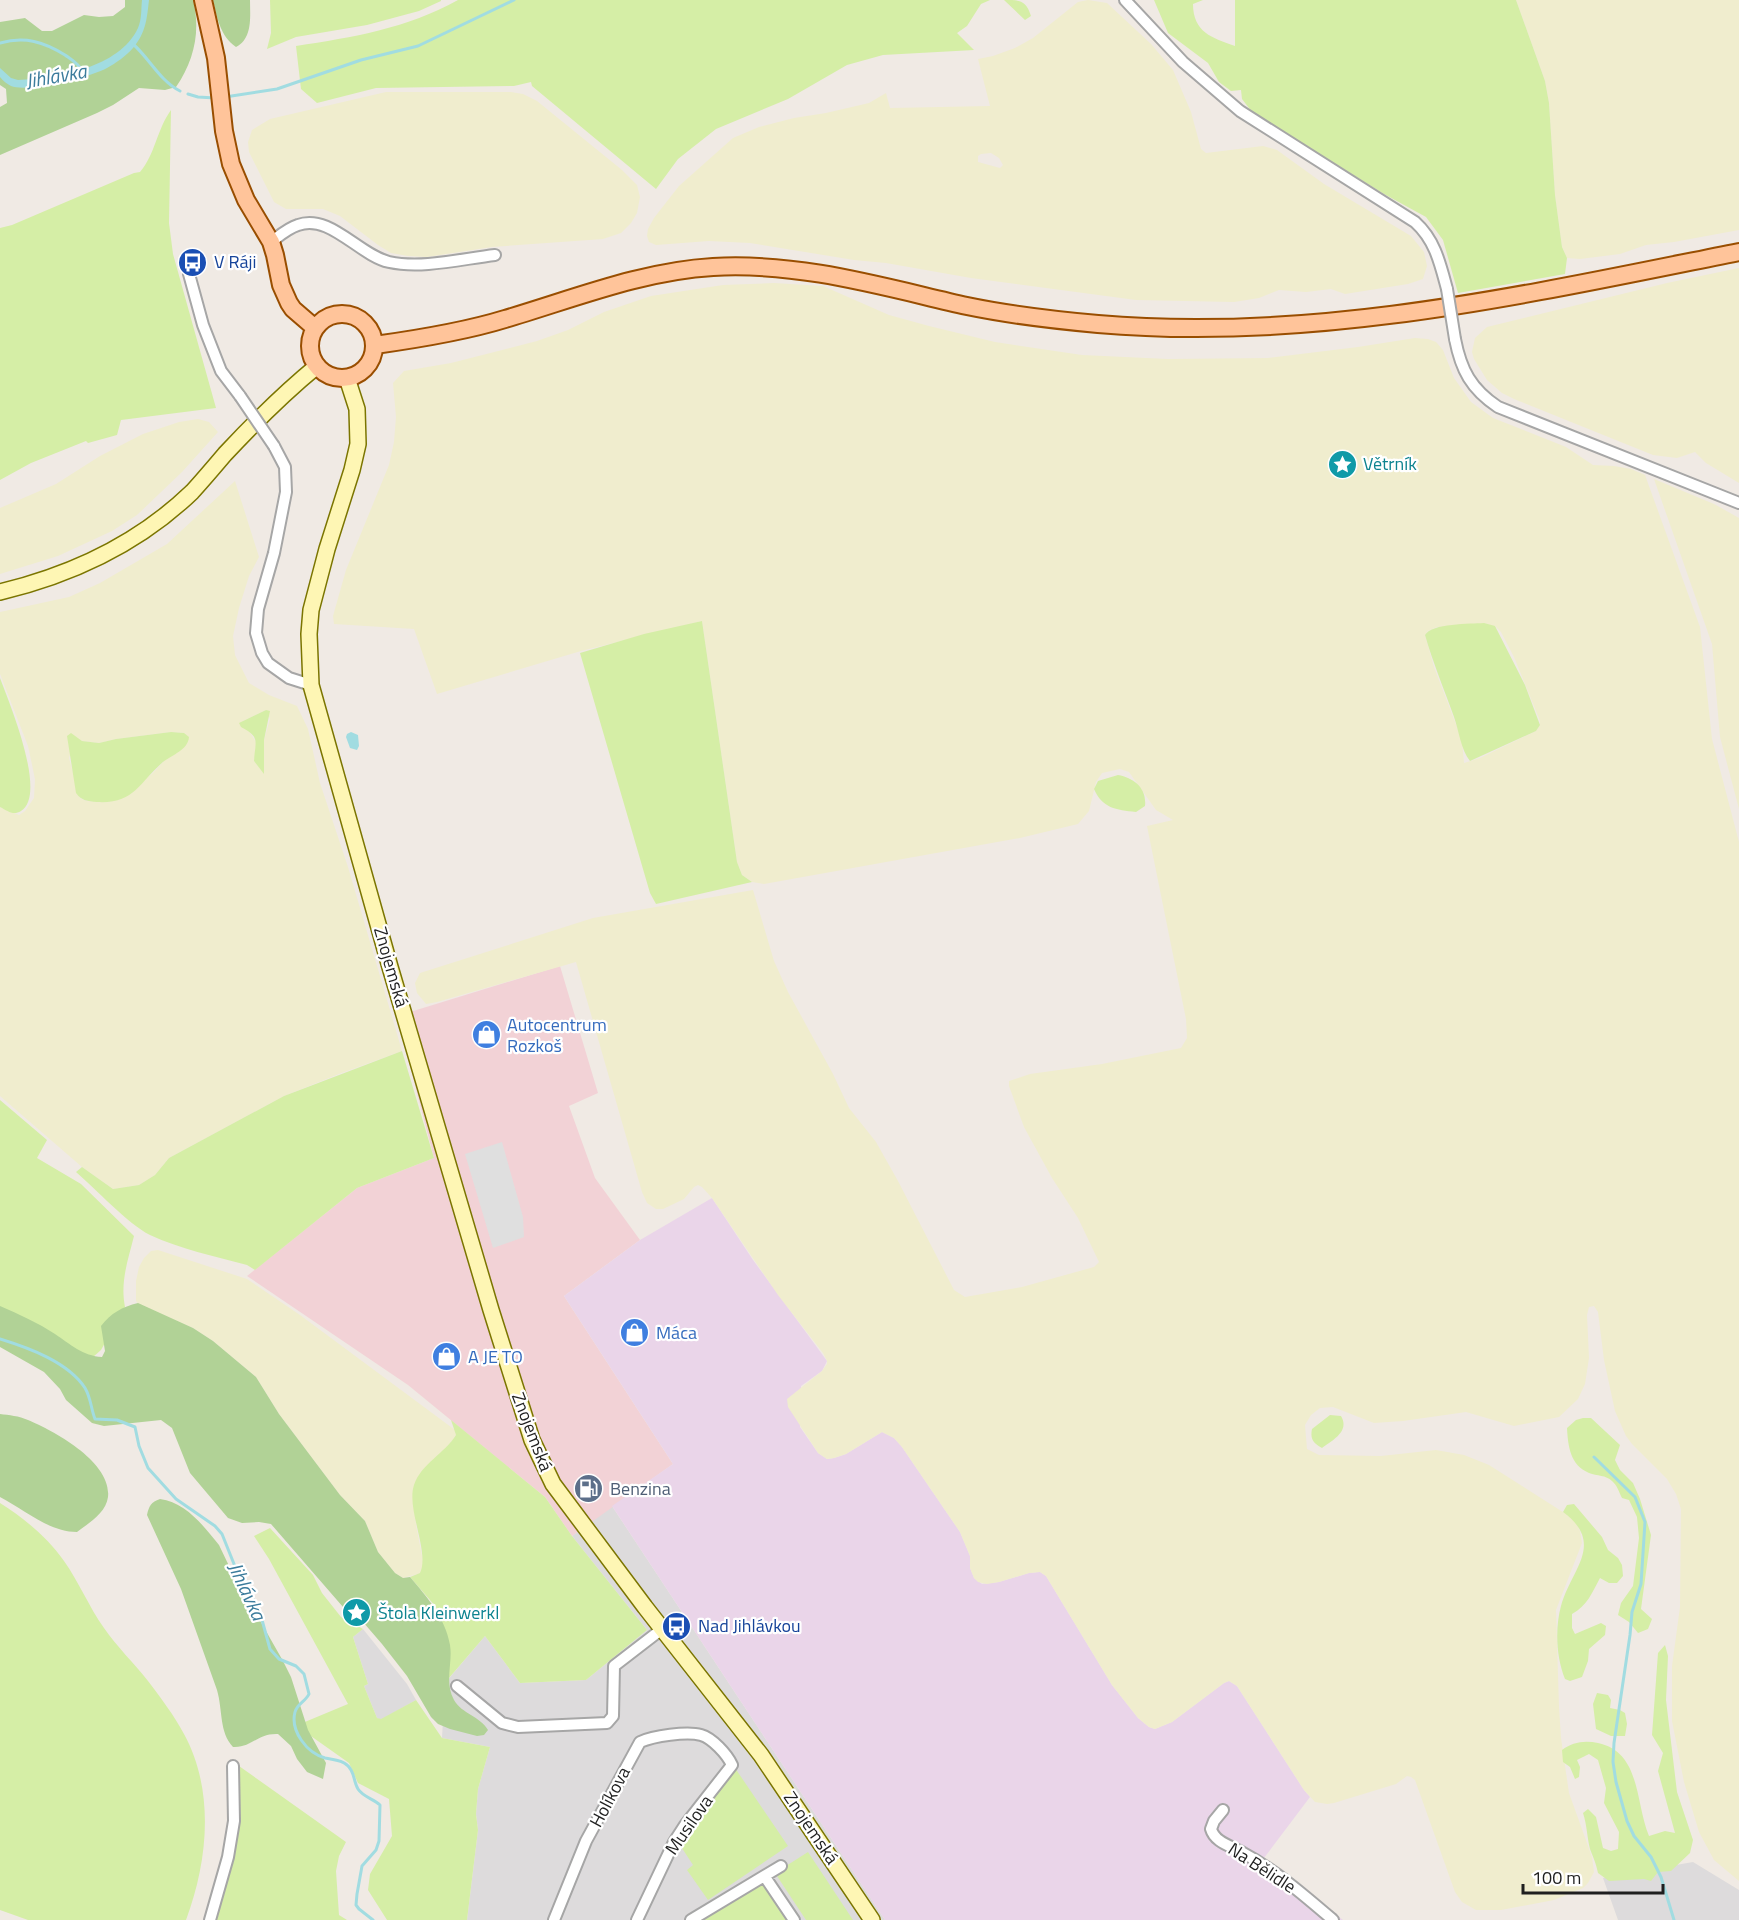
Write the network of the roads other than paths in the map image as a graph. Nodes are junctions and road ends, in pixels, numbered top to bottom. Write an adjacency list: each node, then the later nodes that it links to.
1 (203, 0): 3 (main road)
2 (1125, 0): 11 (street, bridge)
3 (271, 242): 5 (street); 7 (main road)
4 (1739, 252): 8 (main road)
5 (495, 255)
6 (189, 274): 13 (street, bridge)
7 (315, 328): 8 (main road); 9 (main road)
8 (375, 345): 10 (main road)
9 (317, 366): 10 (main road); 12 (main road)
10 (347, 378): 13 (main road, Znojemská)
11 (1739, 503)
12 (0, 592)
13 (311, 685): 14 (main road, Znojemská)
14 (662, 1629): 15 (street); 26 (main road, Znojemská)
15 (457, 1686)
16 (709, 1739): 22 (street, Holíkova); 23 (street, Musilova)
17 (233, 1766): 21 (street)
18 (1223, 1810): 27 (street, Na Bělidle)
19 (781, 1866): 20 (street)
20 (765, 1877): 24 (street); 25 (street)
21 (210, 1920)
22 (554, 1920)
23 (637, 1920)
24 (691, 1920)
25 (794, 1920)
26 (872, 1920)
27 (1333, 1920)

